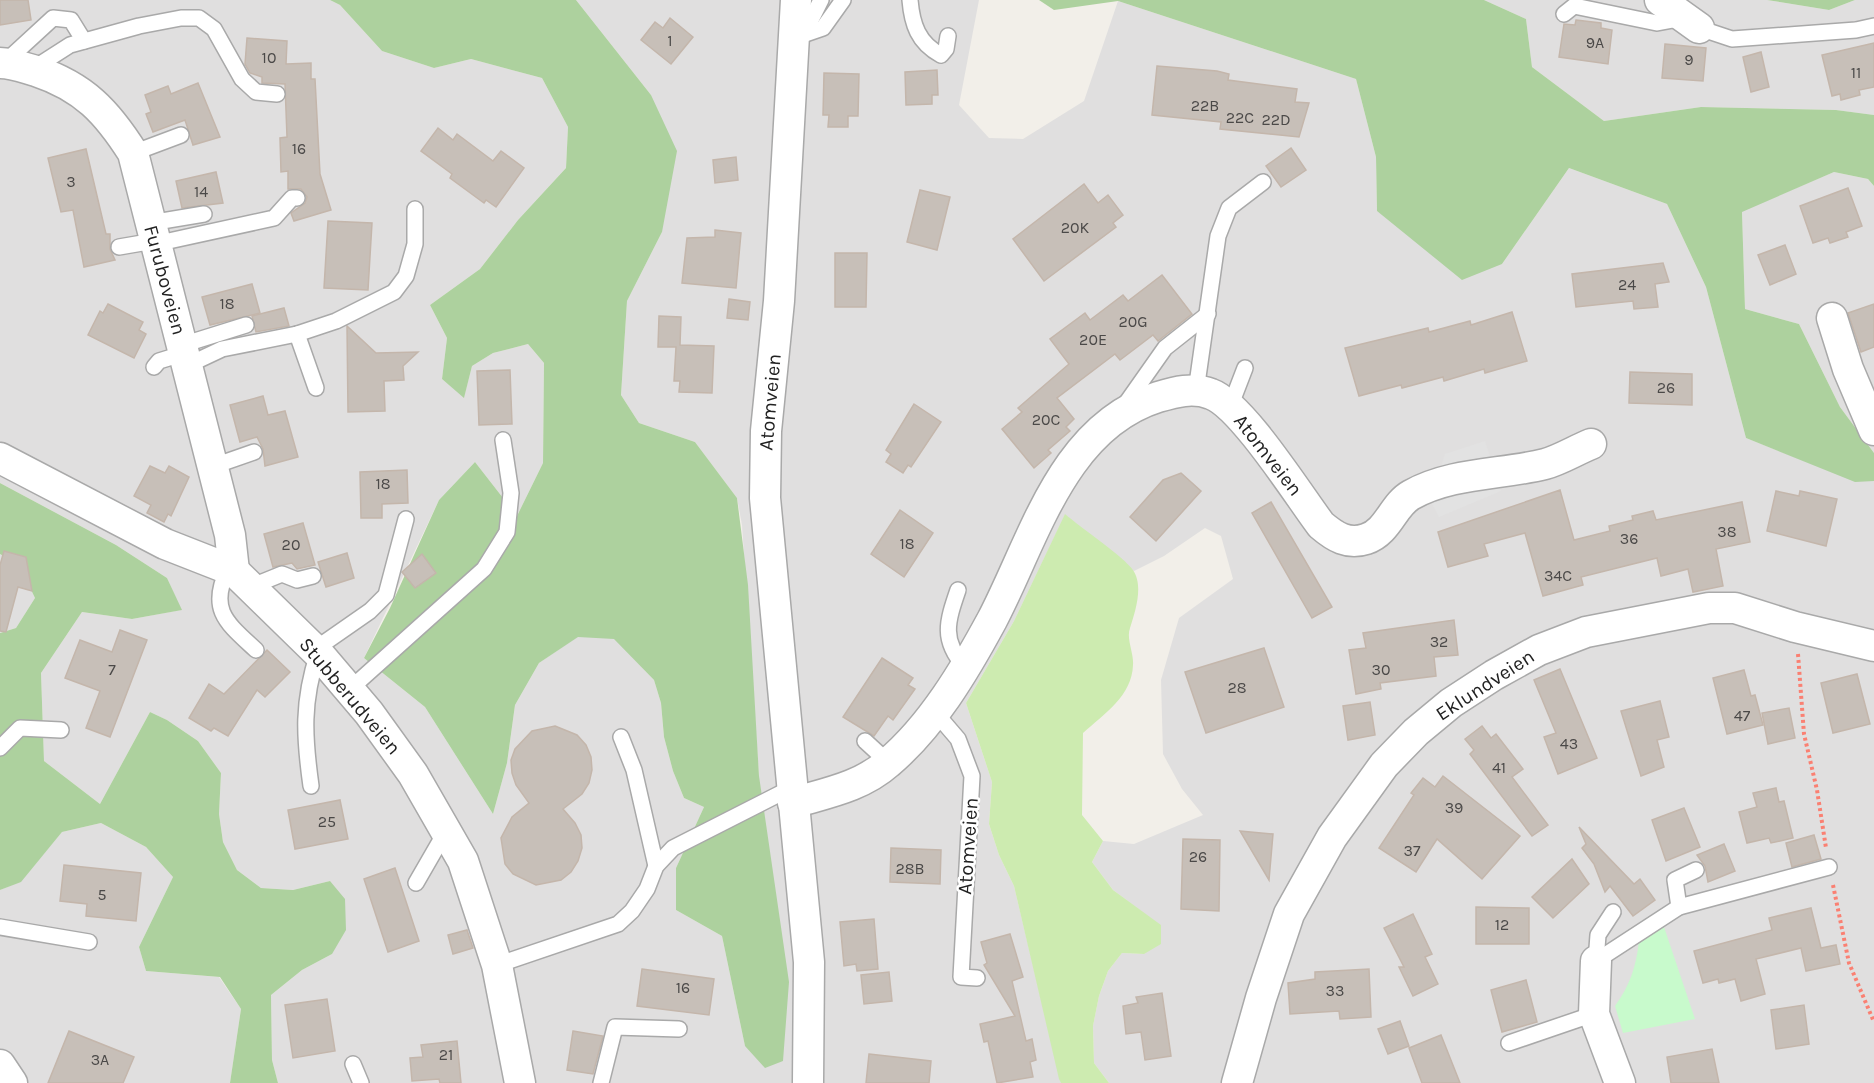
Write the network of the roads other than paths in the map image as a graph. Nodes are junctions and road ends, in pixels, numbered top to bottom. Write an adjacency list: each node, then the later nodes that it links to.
1 (796, 0): 9 (street, Atomveien)
2 (821, 0): 9 (lane)
3 (843, 0): 9 (lane)
4 (910, 0): 10 (lane)
5 (1660, 0): 7 (street)
6 (1564, 14): 7 (lane)
7 (1691, 23): 8 (lane)
8 (1874, 26)
9 (799, 36): 55 (street, Atomveien)
10 (948, 36)
11 (84, 41): 12 (lane); 12 (lane); 13 (lane)
12 (12, 65): 15 (street, Furuboveien)
13 (277, 94)
14 (181, 135): 15 (lane)
15 (134, 153): 20 (street, Furuboveien)
16 (1263, 182): 22 (lane)
17 (297, 198): 20 (lane)
18 (415, 209): 25 (lane)
19 (204, 214): 20 (lane)
20 (153, 236): 21 (lane); 26 (street, Furuboveien)
21 (119, 247)
22 (1208, 314): 30 (lane); 32 (lane)
23 (1832, 318): 33 (street)
24 (246, 325): 26 (lane)
25 (297, 334): 26 (lane); 29 (lane)
26 (185, 354): 27 (lane); 38 (street, Furuboveien)
27 (154, 367)
28 (1245, 368): 31 (lane)
29 (316, 388)
30 (1196, 392): 31 (street, Atomveien); 32 (street, Atomveien)
31 (1230, 407): 35 (street, Atomveien)
32 (1119, 414): 46 (street, Atomveien)
33 (1874, 430)
34 (503, 440): 47 (lane)
35 (1591, 444)
36 (254, 452): 38 (lane)
37 (0, 458): 40 (street, Stubberudveien)
38 (211, 467): 40 (street, Furuboveien)
39 (406, 519): 45 (lane)
40 (237, 576): 41 (lane); 44 (lane); 45 (street, Stubberudveien)
41 (313, 576)
42 (958, 590): 46 (lane)
43 (1874, 646): 78 (street, Eklundveien)
44 (256, 650)
45 (316, 651): 47 (street, Stubberudveien); 54 (lane)
46 (965, 667): 48 (street, Atomveien)
47 (349, 690): 56 (street, Stubberudveien)
48 (934, 711): 53 (street, Atomveien); 67 (lane, Atomveien)
49 (62, 730): 52 (lane)
50 (621, 738): 57 (lane)
51 (865, 741): 53 (lane)
52 (0, 748)
53 (889, 763): 55 (street, Atomveien)
54 (311, 786)
55 (792, 795): 57 (lane); 77 (street, Atomveien)
56 (446, 831): 60 (lane); 66 (street, Stubberudveien)
57 (656, 866): 66 (lane)
58 (1829, 867): 61 (lane)
59 (1696, 870): 61 (lane)
60 (416, 883)
61 (1679, 907): 65 (lane)
62 (1613, 912): 65 (lane)
63 (0, 927): 64 (lane)
64 (89, 942)
65 (1596, 961): 68 (street)
66 (497, 965): 75 (street, Stubberudveien)
67 (977, 978)
68 (1594, 1014): 70 (lane); 79 (street)
69 (679, 1029): 76 (lane)
70 (1509, 1043)
71 (352, 1064): 74 (lane)
72 (0, 1065): 73 (street)
73 (12, 1083)
74 (362, 1083)
75 (518, 1083)
76 (601, 1083)
77 (807, 1083)
78 (1237, 1083)
79 (1620, 1083)

